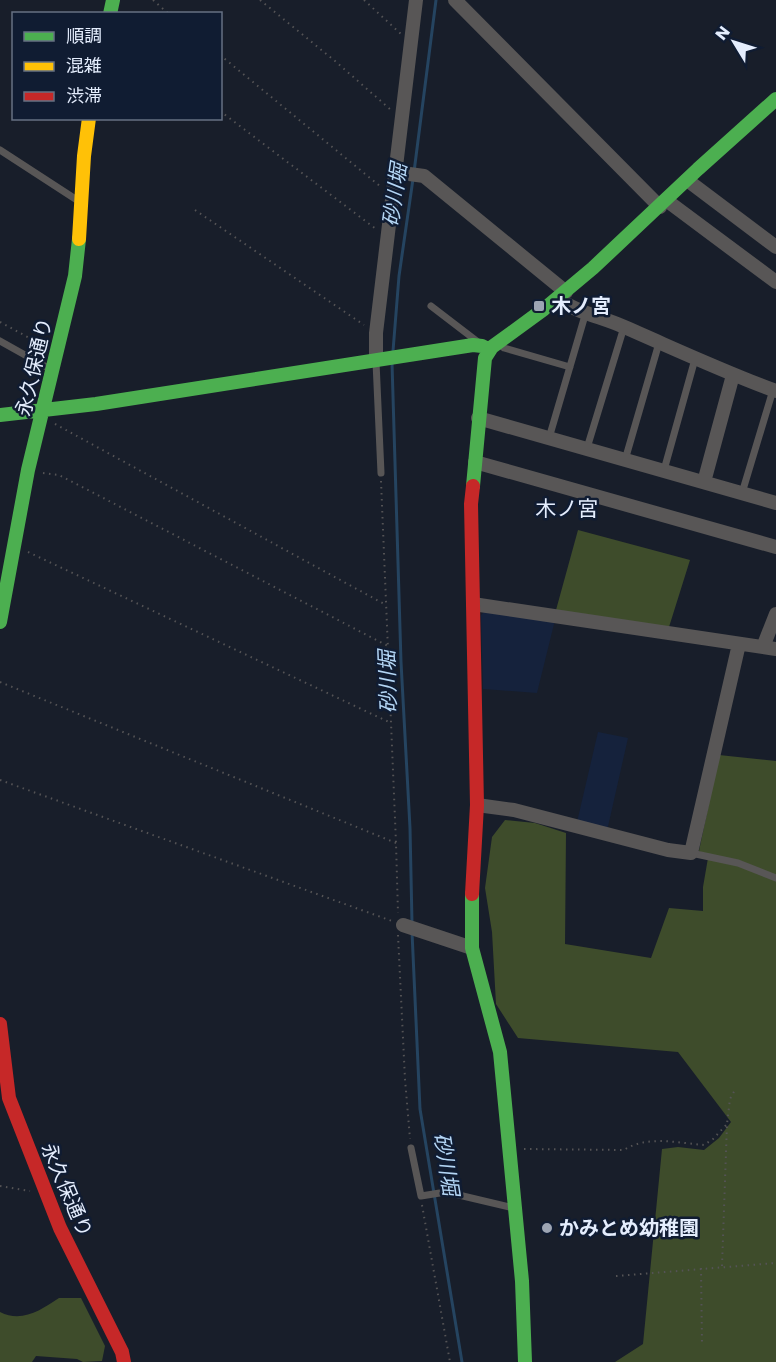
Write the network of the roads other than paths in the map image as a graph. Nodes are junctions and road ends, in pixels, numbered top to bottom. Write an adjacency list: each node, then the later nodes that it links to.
1 (416, 0): 6 (street)
2 (455, 0): 9 (street)
3 (776, 99): 7 (street)
4 (89, 120): 8 (street, 永久保通り)
5 (0, 150): 8 (lane)
6 (398, 172): 12 (street); 19 (street)
7 (687, 180): 9 (street); 10 (street)
8 (82, 203): 22 (street, 永久保通り)
9 (663, 204): 11 (street); 12 (street)
10 (776, 247)
11 (774, 276)
12 (562, 296): 14 (street); 18 (street)
13 (431, 306): 18 (lane)
14 (586, 312): 15 (street); 21 (lane)
15 (624, 327): 17 (street); 29 (lane)
16 (0, 341): 22 (lane)
17 (659, 344): 20 (street); 30 (lane)
18 (490, 346): 19 (street); 21 (lane); 27 (street)
19 (378, 359): 25 (street); 33 (lane)
20 (695, 359): 23 (street); 32 (lane)
21 (570, 367): 28 (lane)
22 (53, 370): 25 (street, 永久保通り)
23 (733, 375): 24 (street); 34 (street)
24 (774, 391): 35 (lane)
25 (43, 414): 26 (street); 40 (street, 永久保通り)
26 (0, 415)
27 (478, 418): 28 (street); 31 (street)
28 (549, 438): 29 (street)
29 (587, 448): 30 (street)
30 (625, 460): 32 (street)
31 (475, 462): 37 (street); 38 (street)
32 (664, 470): 34 (street)
33 (381, 473)
34 (704, 482): 35 (street)
35 (742, 493): 36 (street)
36 (776, 503)
37 (776, 547)
38 (473, 604): 41 (street); 43 (street)
39 (776, 614): 42 (street)
40 (0, 622)
41 (739, 644): 42 (street); 44 (street)
42 (770, 648)
43 (477, 805): 44 (street); 47 (street)
44 (691, 853): 45 (lane)
45 (776, 878)
46 (400, 924): 47 (street)
47 (472, 948): 50 (street)
48 (0, 1024): 51 (street, 永久保通り)
49 (411, 1148): 50 (lane)
50 (516, 1208): 52 (street)
51 (124, 1362)
52 (525, 1362)

